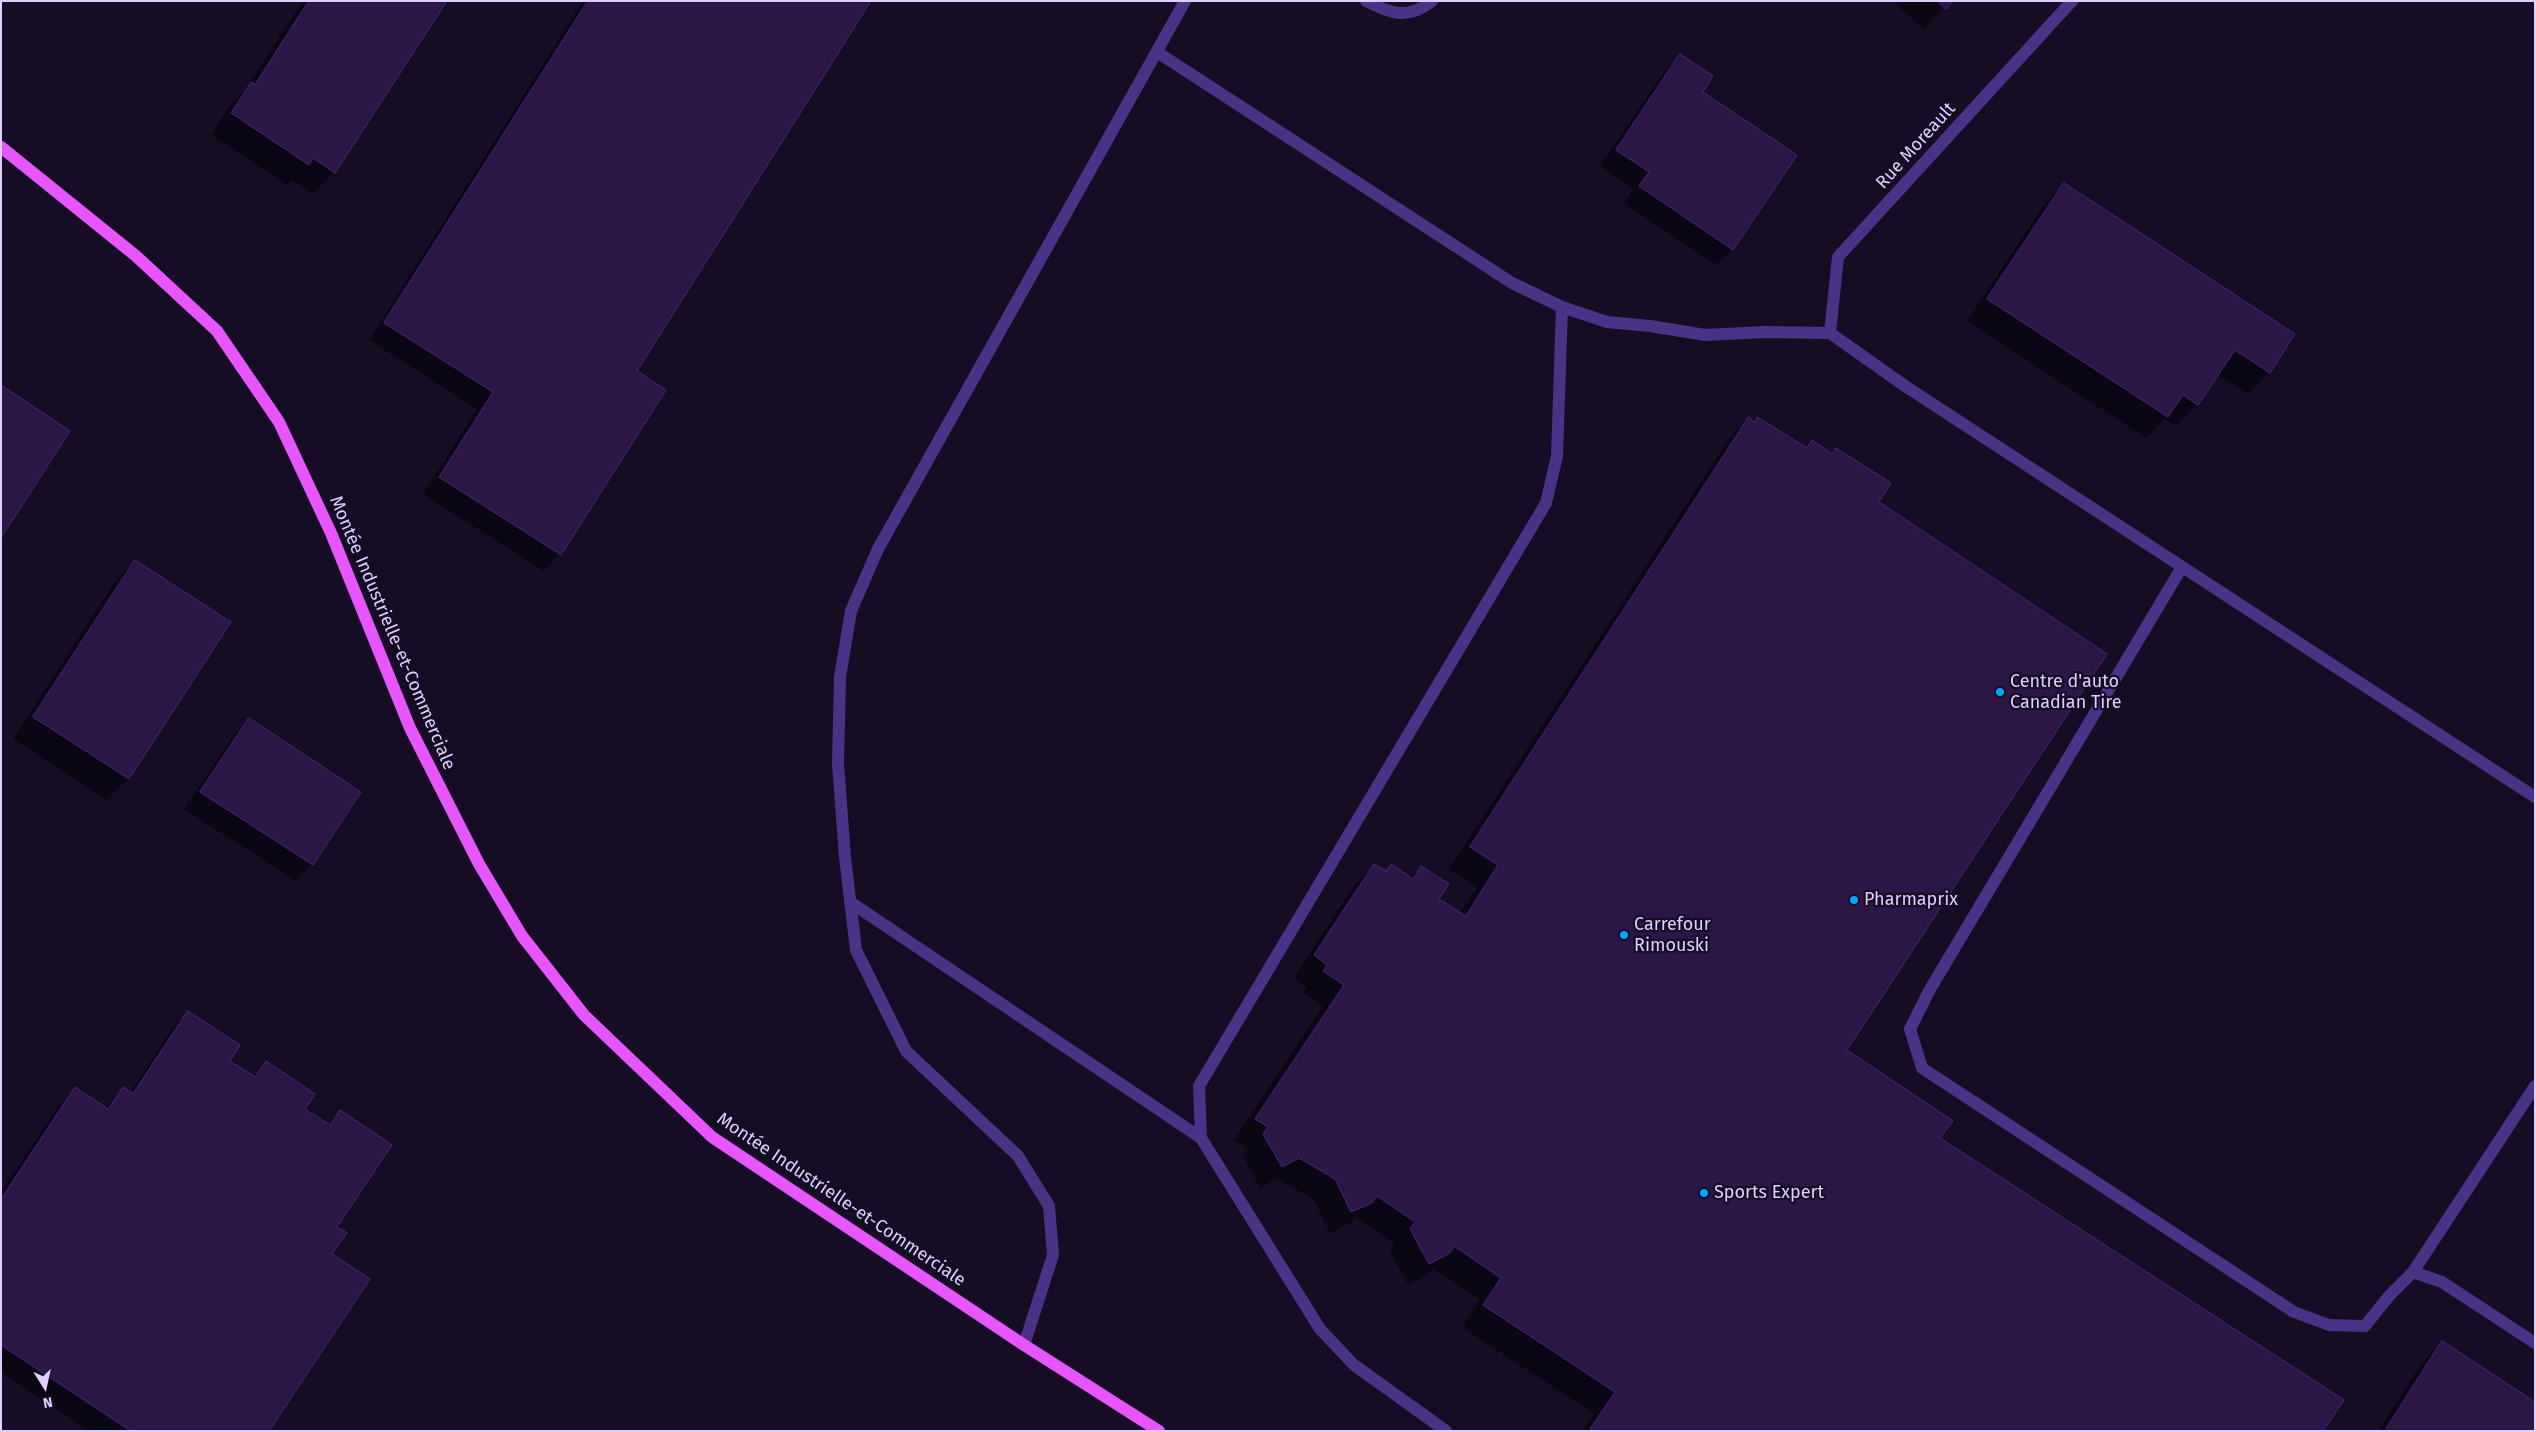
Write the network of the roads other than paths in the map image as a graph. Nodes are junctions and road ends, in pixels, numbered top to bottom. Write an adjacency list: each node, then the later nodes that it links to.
1 (1185, 1): 5 (street)
2 (1366, 1): 3 (street)
3 (1432, 1)
4 (2072, 1): 8 (street, Rue Moreault)
5 (1157, 52): 7 (street); 11 (street)
6 (1, 147): 16 (main road, Montée Industrielle-et-Commerciale)
7 (1562, 307): 8 (street); 13 (street)
8 (1830, 333): 9 (street)
9 (2182, 567): 10 (street); 14 (street)
10 (2535, 796)
11 (850, 902): 13 (street); 16 (street)
12 (2535, 1086): 14 (street)
13 (1201, 1138): 18 (street)
14 (2413, 1272): 15 (street)
15 (2535, 1343)
16 (1024, 1344): 17 (main road, Montée Industrielle-et-Commerciale)
17 (1159, 1431)
18 (1446, 1431)

